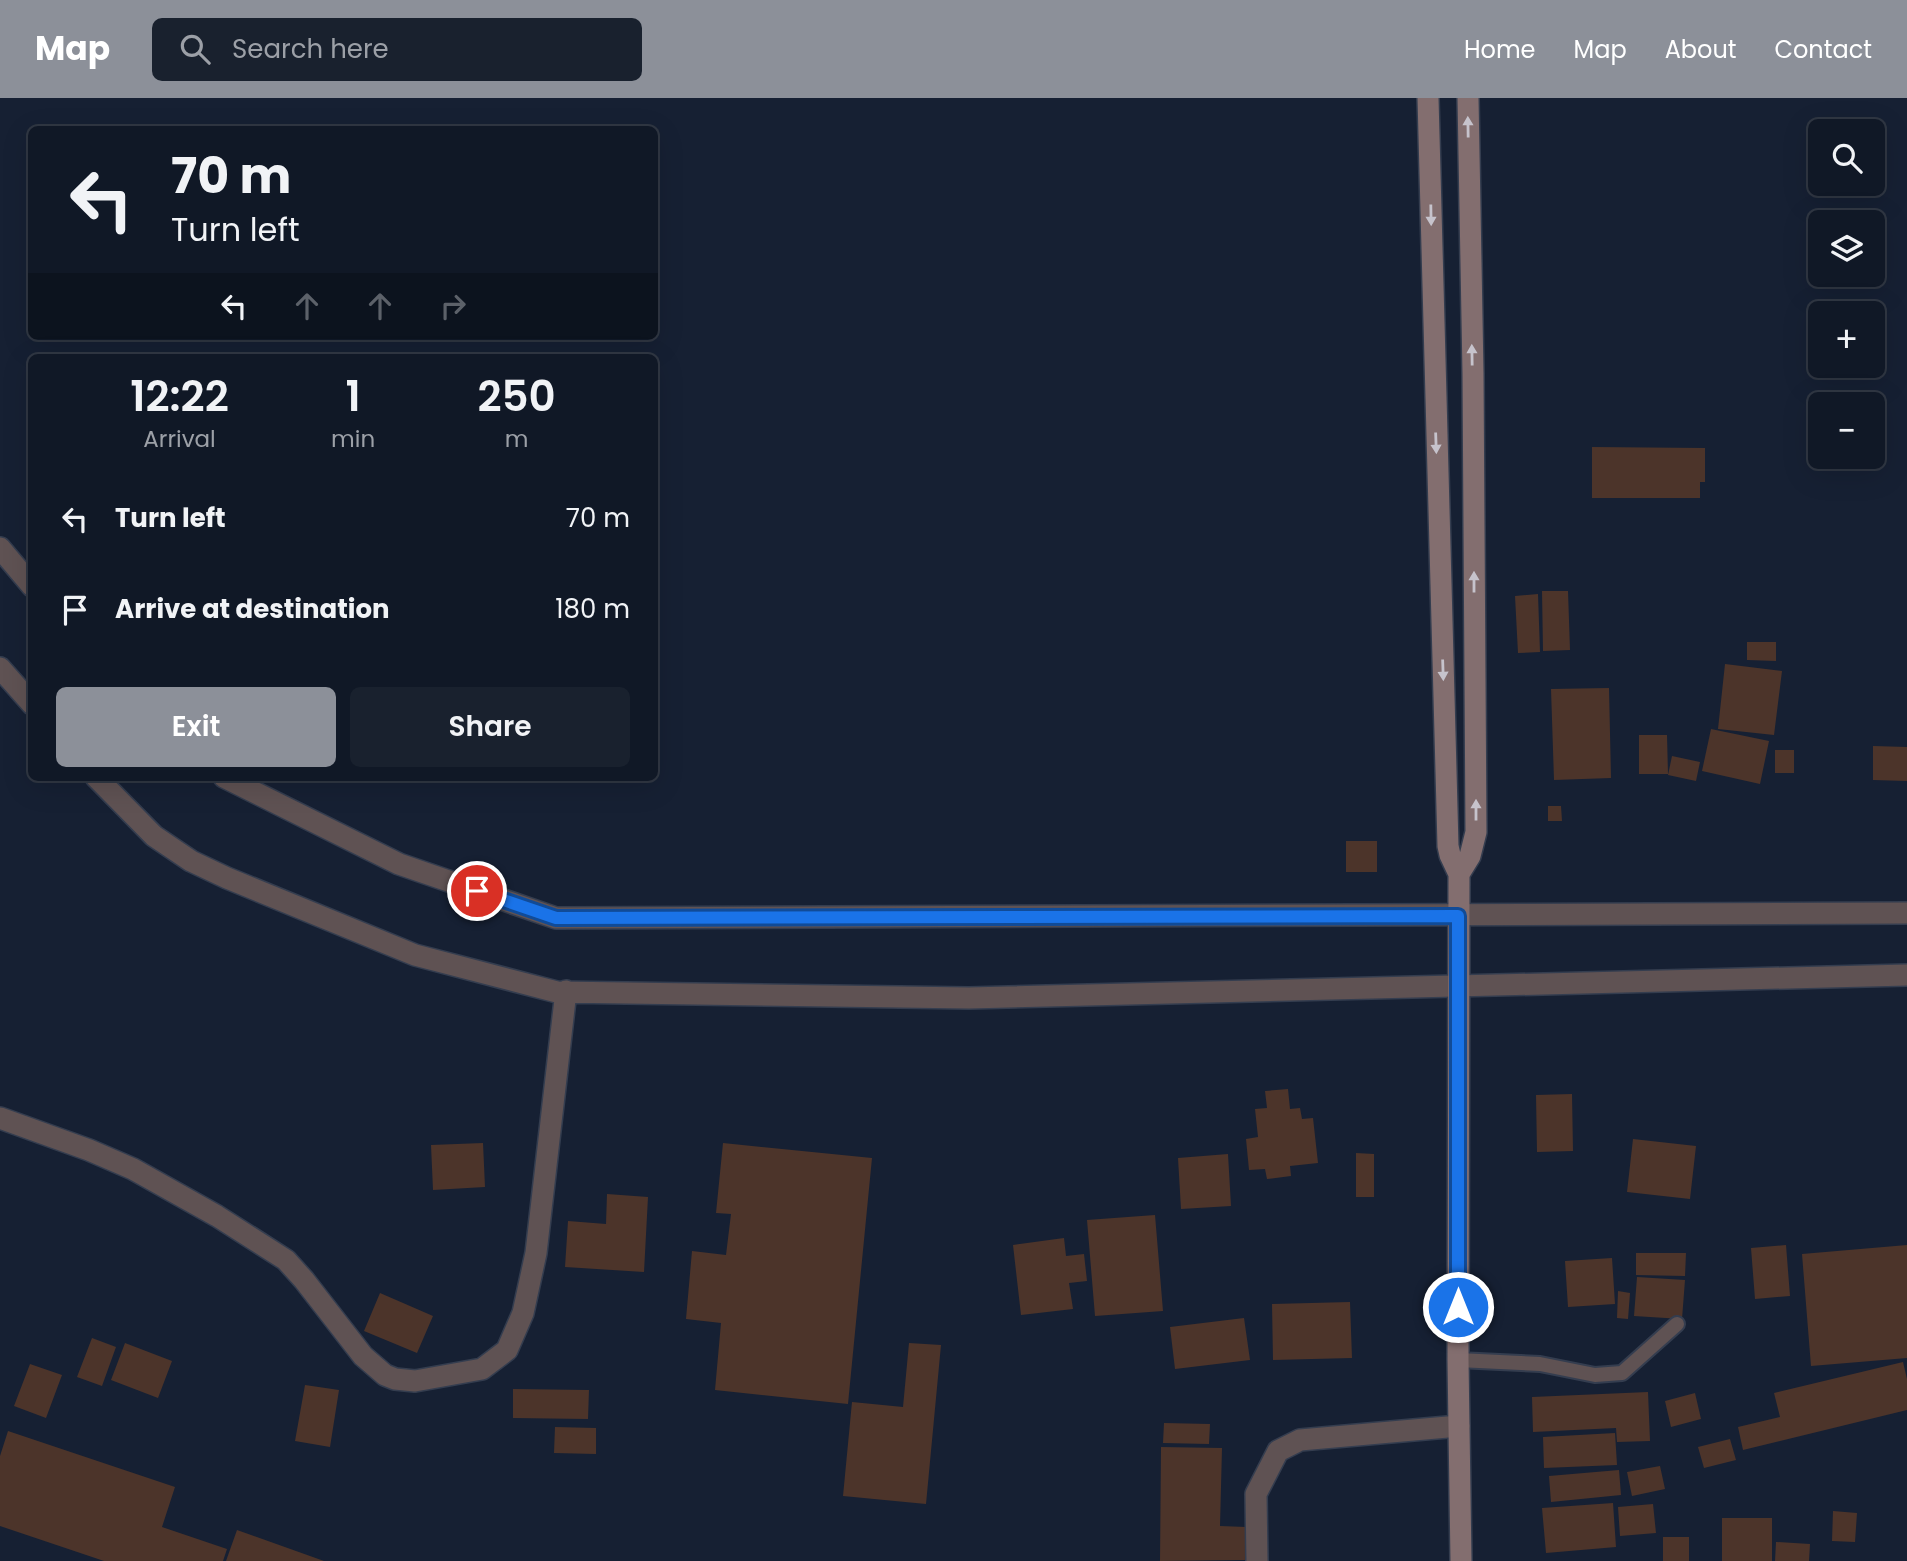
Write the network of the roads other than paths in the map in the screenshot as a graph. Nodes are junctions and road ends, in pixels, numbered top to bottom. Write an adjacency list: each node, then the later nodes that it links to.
1 (1428, 98): 9 (street, one-way to 9)
2 (1468, 98): 9 (street, one-way to 2)
3 (0, 548): 4 (street)
4 (28, 581)
5 (0, 668): 6 (street)
6 (28, 700)
7 (100, 781): 14 (street)
8 (232, 781): 11 (street)
9 (1459, 874): 11 (street)
10 (1907, 913): 11 (street)
11 (1458, 921): 13 (street)
12 (1907, 975): 13 (street)
13 (1458, 982): 14 (street); 17 (street)
14 (566, 992): 15 (street)
15 (0, 1118)
16 (1677, 1324): 17 (lane)
17 (1458, 1360): 18 (street)
18 (1459, 1426): 19 (street); 20 (street)
19 (1257, 1561)
20 (1461, 1561)

